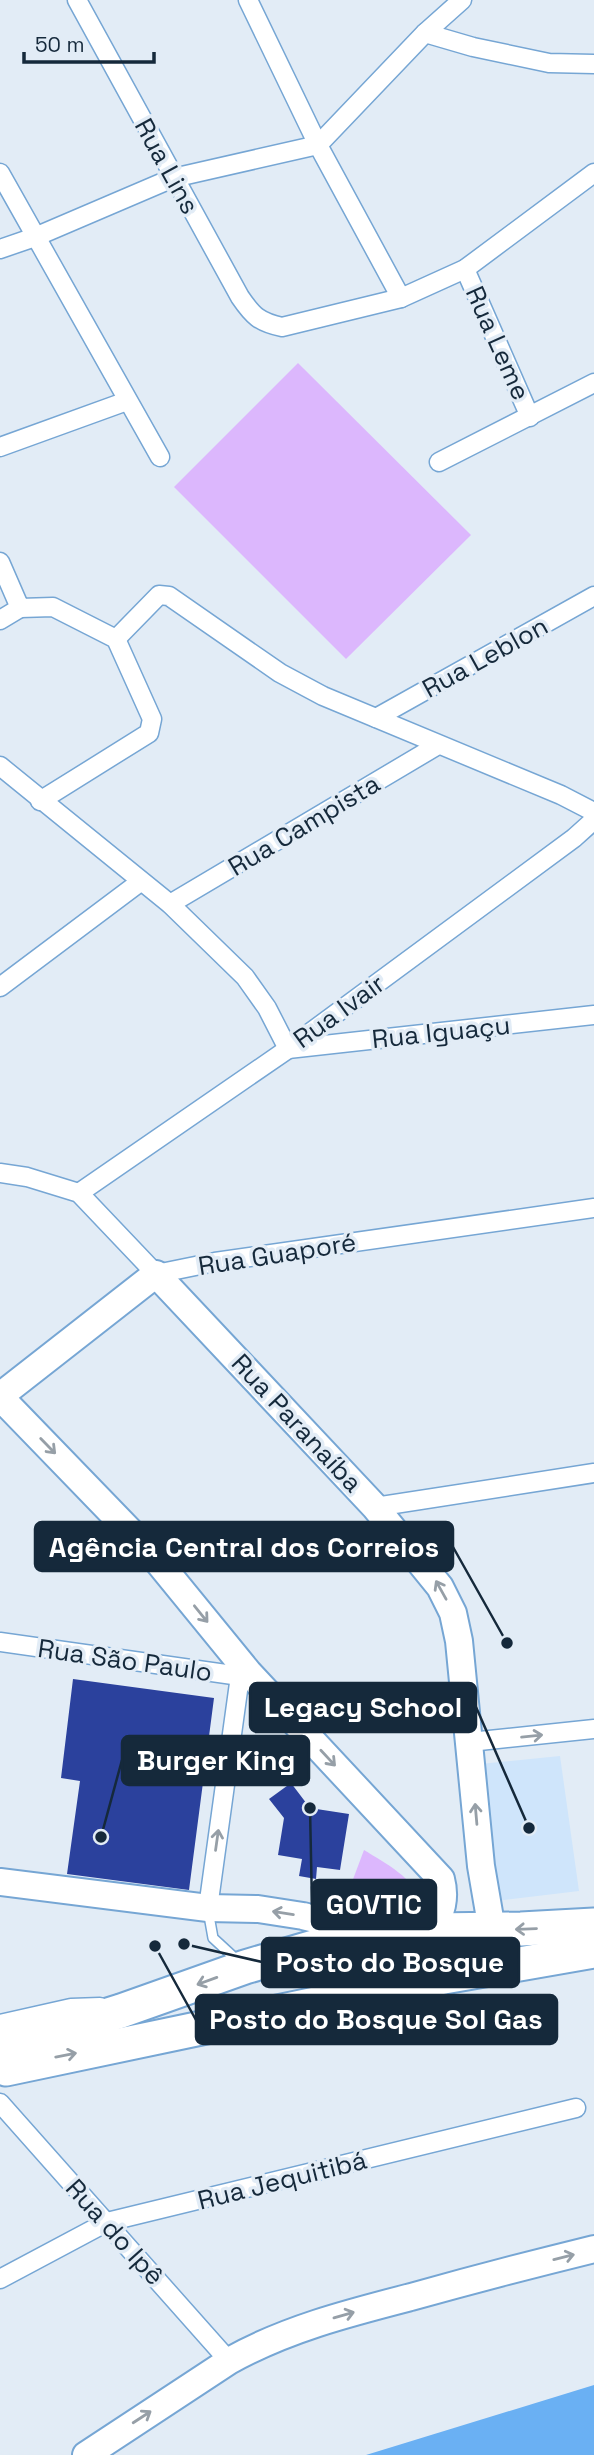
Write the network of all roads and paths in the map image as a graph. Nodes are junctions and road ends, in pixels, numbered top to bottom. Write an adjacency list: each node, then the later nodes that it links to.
1 (77, 0): 9 (street, Rua Lins)
2 (248, 0): 6 (street)
3 (462, 0): 4 (street)
4 (425, 33): 5 (street); 6 (street)
5 (594, 64)
6 (318, 145): 9 (street); 13 (street)
7 (0, 173): 10 (street)
8 (594, 173): 12 (street)
9 (173, 178): 10 (street); 13 (street, Rua Lins)
10 (35, 237): 11 (street); 15 (street)
11 (0, 249)
12 (465, 269): 13 (street); 16 (street, Rua Leme)
13 (401, 298)
14 (594, 383): 16 (street, Rua Leme)
15 (127, 401): 17 (street); 18 (street)
16 (530, 417): 19 (street, Rua Leme)
17 (0, 447)
18 (160, 457)
19 (439, 462)
20 (0, 562): 22 (street)
21 (594, 596): 25 (street, Rua Leblon)
22 (20, 608): 23 (street); 24 (street)
23 (0, 620)
24 (116, 639): 25 (street); 28 (street)
25 (376, 718): 26 (street)
26 (438, 745): 29 (street); 32 (street, Rua Campista)
27 (0, 766): 28 (street)
28 (40, 801): 31 (street)
29 (594, 812)
30 (594, 820): 35 (street, Rua Ivair)
31 (140, 882): 32 (street); 33 (street)
32 (170, 904): 35 (street)
33 (0, 986)
34 (594, 1015): 35 (street, Rua Iguaçu)
35 (288, 1049): 37 (street, Rua Ivair)
36 (0, 1173): 37 (street, Rua Paranaíba)
37 (79, 1193): 39 (street, Rua Paranaíba)
38 (594, 1208): 39 (street, Rua Guaporé)
39 (156, 1274): 40 (street, Rua Guaporé); 42 (street, Rua Paranaíba)
40 (0, 1396): 44 (street, one-way to 44)
41 (594, 1473): 42 (street)
42 (375, 1507): 46 (street, Rua Paranaíba, one-way to 42)
43 (0, 1643): 44 (street, Rua São Paulo)
44 (244, 1674): 48 (street, one-way to 48); 50 (street, one-way to 44)
45 (594, 1729): 46 (street, one-way to 45)
46 (470, 1742): 47 (street, Rua Paranaíba, one-way to 46)
47 (481, 1866): 48 (street); 53 (street, Rua Paranaíba)
48 (441, 1879): 52 (street)
49 (0, 1882): 50 (street)
50 (208, 1908): 54 (street, one-way to 50); 56 (lane)
51 (594, 1926): 53 (highway, one-way to 53)
52 (431, 1930): 53 (highway); 54 (highway)
53 (492, 1930): 57 (highway)
54 (374, 1933): 56 (highway)
55 (594, 1951): 57 (highway)
56 (245, 1967): 58 (highway, one-way to 58); 59 (highway)
57 (444, 1977): 59 (highway)
58 (121, 2011): 60 (street); 61 (highway)
59 (280, 2012): 62 (highway, one-way to 59)
60 (0, 2024)
61 (0, 2049)
62 (0, 2070)
63 (0, 2103): 65 (street, Rua do Ipê)
64 (576, 2108): 65 (street, Rua Jequitibá)
65 (107, 2222): 67 (street, Rua Jequitibá); 68 (street, Rua do Ipê)
66 (594, 2249): 68 (street, one-way to 66)
67 (0, 2279)
68 (229, 2361): 69 (street, one-way to 68)
69 (86, 2455)

